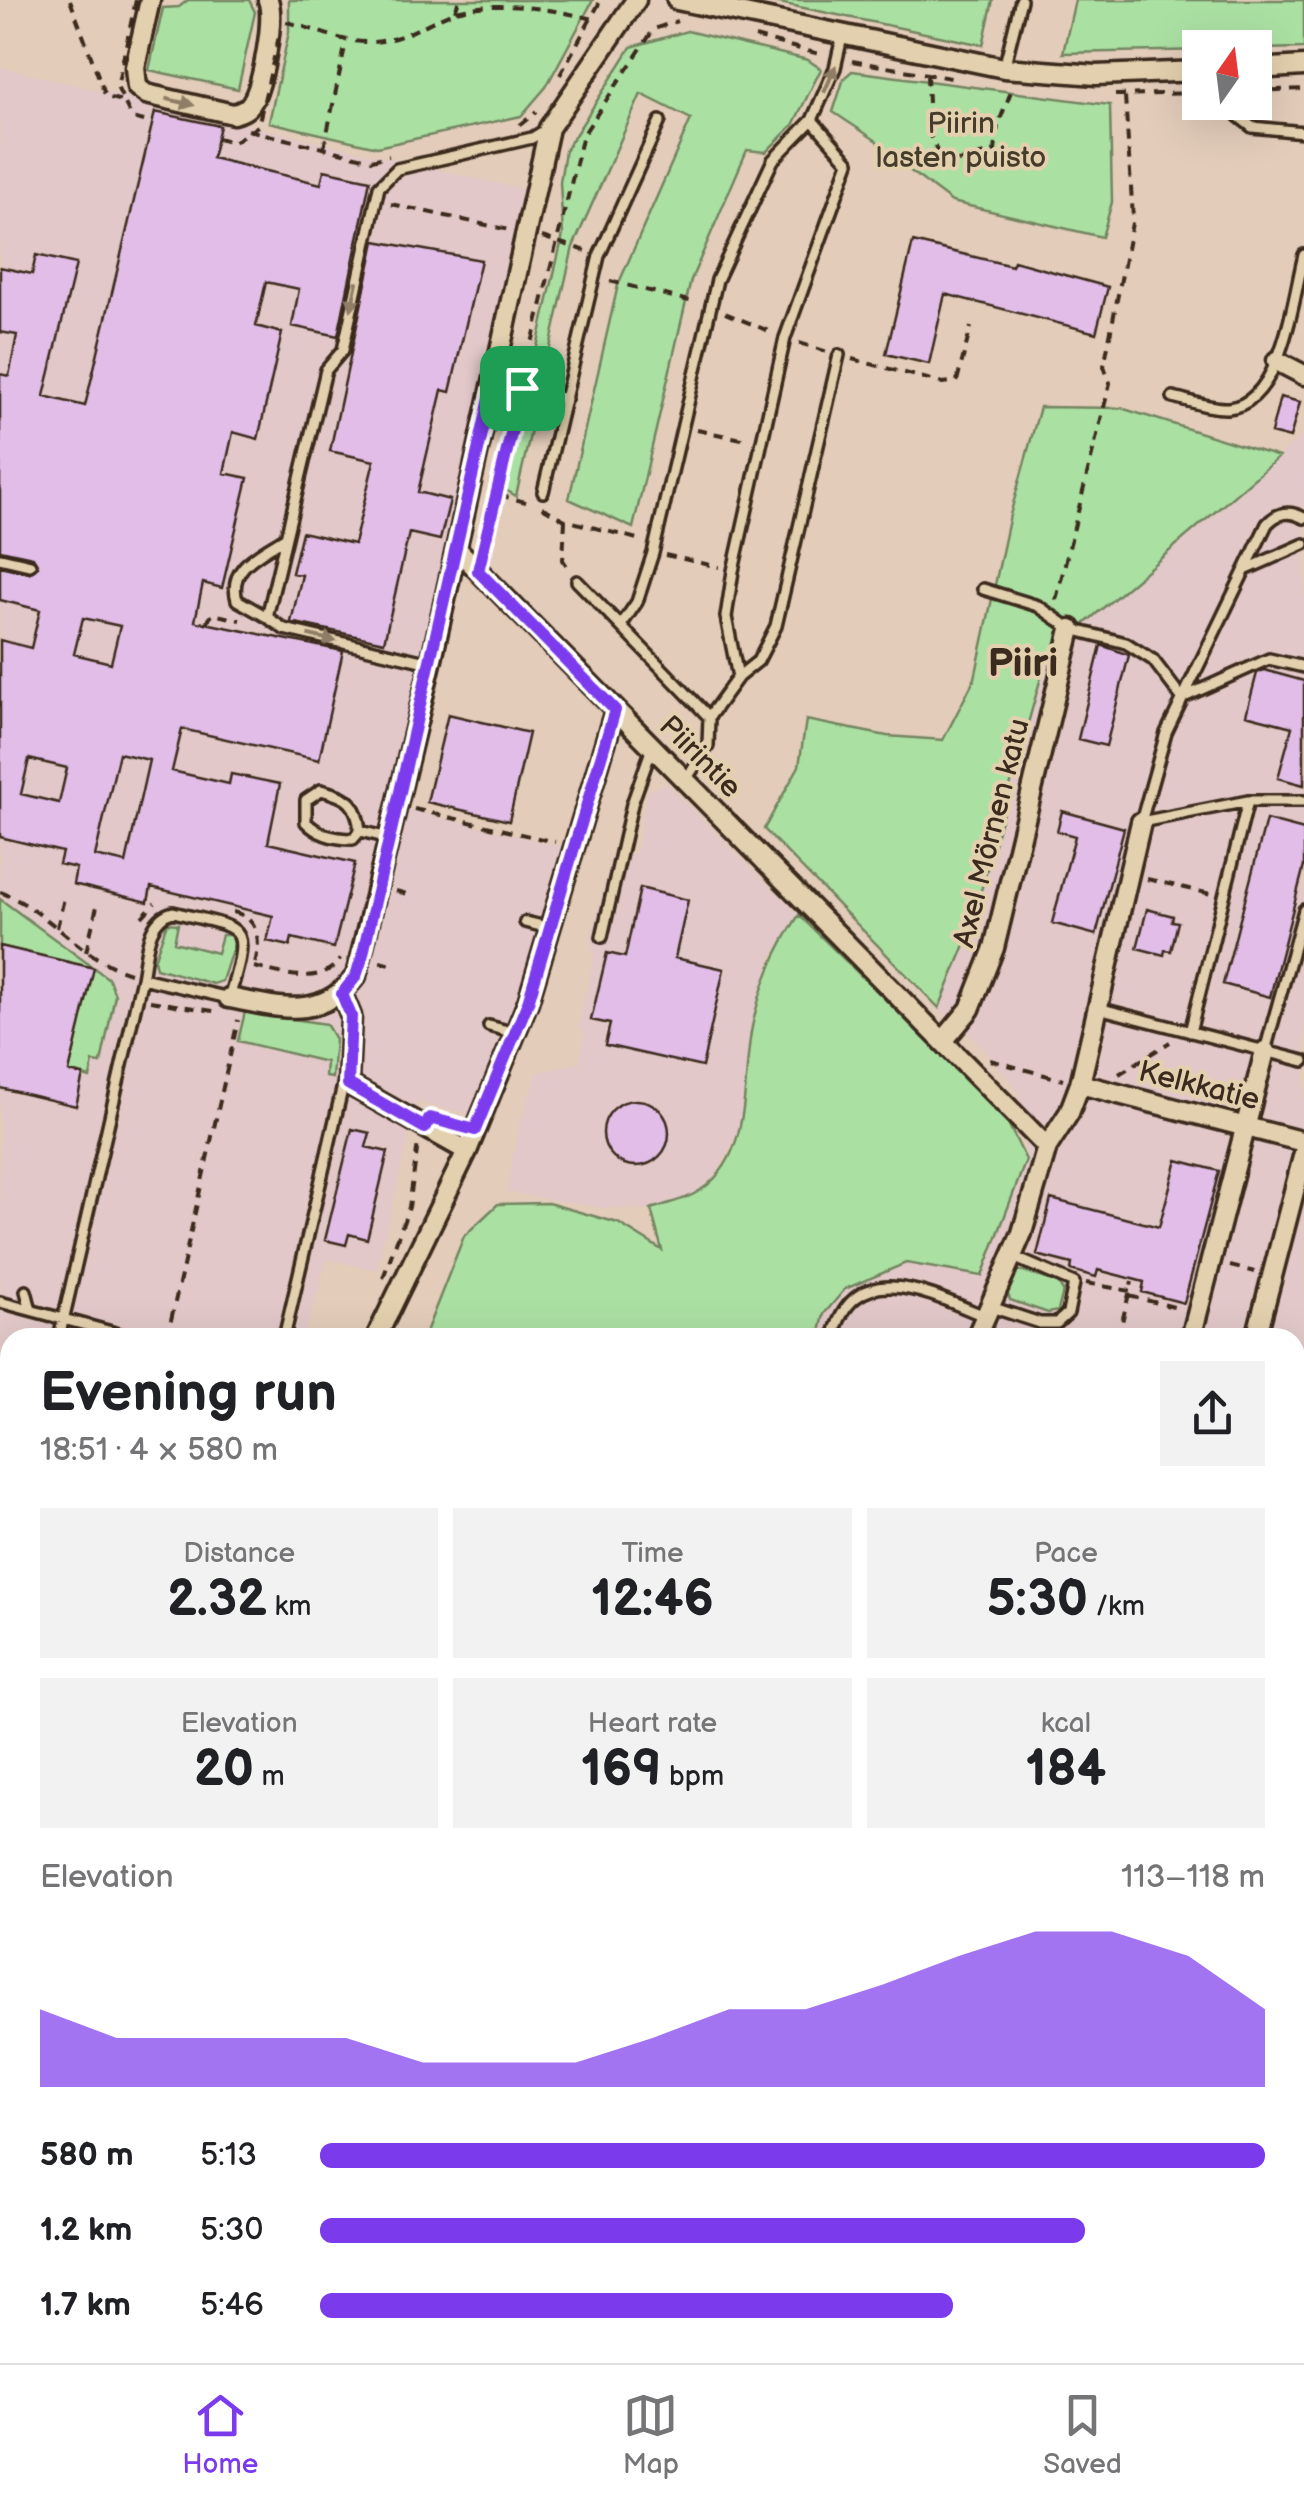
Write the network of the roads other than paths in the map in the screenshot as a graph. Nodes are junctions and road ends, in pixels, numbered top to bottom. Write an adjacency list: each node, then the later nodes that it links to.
1 (268, 0): 5 (street, one-way to 1)
2 (636, 0): 14 (street)
3 (677, 0): 6 (street)
4 (1022, 0): 10 (lane)
5 (145, 1)
6 (842, 37): 10 (street); 11 (lane, one-way to 6)
7 (1304, 66): 8 (street)
8 (1272, 68)
9 (1182, 72): 10 (street)
10 (1000, 76)
11 (812, 120): 34 (lane); 38 (lane)
12 (1244, 120): 15 (lane)
13 (660, 121): 22 (lane)
14 (549, 128): 20 (street); 25 (lane, one-way to 25)
15 (1304, 132)
16 (1304, 255): 18 (lane)
17 (839, 355): 38 (lane)
18 (1277, 361): 19 (street); 21 (lane)
19 (1304, 374)
20 (494, 381): 22 (lane); 27 (street)
21 (1174, 397)
22 (566, 399): 23 (lane)
23 (543, 492)
24 (1304, 518): 30 (lane)
25 (286, 537): 33 (lane); 33 (lane)
26 (1304, 544): 30 (lane)
27 (457, 549): 36 (street); 40 (street, Piirintie)
28 (0, 558): 29 (lane)
29 (30, 565)
30 (1245, 570): 39 (lane)
31 (578, 582): 34 (lane)
32 (983, 590): 35 (lane)
33 (268, 616): 36 (lane, one-way to 36)
34 (622, 624): 41 (lane)
35 (1070, 629): 39 (lane); 60 (street, Axel Mörnen katu)
36 (431, 663): 48 (street)
37 (1304, 666): 39 (lane)
38 (738, 677): 41 (lane)
39 (1182, 698): 46 (lane)
40 (615, 710): 42 (street, Piirintie); 51 (street)
41 (709, 717): 43 (lane)
42 (652, 748): 43 (street, Piirintie); 52 (lane)
43 (685, 781): 60 (street, Piirintie)
44 (1248, 801): 45 (lane); 46 (lane); 58 (lane)
45 (1304, 801)
46 (1141, 822): 56 (street)
47 (360, 831): 47 (lane); 48 (lane)
48 (390, 838): 54 (street)
49 (1304, 910): 61 (lane)
50 (525, 922): 51 (lane)
51 (550, 928): 59 (street)
52 (602, 937)
53 (142, 978): 55 (lane); 55 (lane); 75 (lane)
54 (342, 994): 55 (street); 63 (street)
55 (238, 1004)
56 (1097, 1008): 58 (lane); 64 (street)
57 (489, 1026): 59 (lane)
58 (1190, 1032): 61 (lane)
59 (515, 1033): 68 (street)
60 (944, 1040): 67 (street, Piirintie)
61 (1265, 1051): 62 (lane); 65 (street)
62 (1304, 1061)
63 (346, 1073): 68 (street); 78 (lane)
64 (1080, 1084): 65 (street, Kelkkatie); 67 (street)
65 (1245, 1127): 66 (street, Kelkkatie); 82 (street)
66 (1304, 1142)
67 (1047, 1146): 70 (street)
68 (467, 1151): 79 (street)
69 (1304, 1152): 83 (street)
70 (1012, 1256): 74 (street); 74 (lane)
71 (26, 1291): 73 (lane)
72 (0, 1302): 73 (lane)
73 (32, 1310): 75 (lane)
74 (986, 1311): 80 (lane); 81 (street)
75 (63, 1320): 76 (lane); 77 (lane)
76 (61, 1328)
77 (95, 1328)
78 (286, 1328)
79 (381, 1328)
80 (836, 1328)
81 (980, 1328)
82 (1194, 1328)
83 (1259, 1328)

